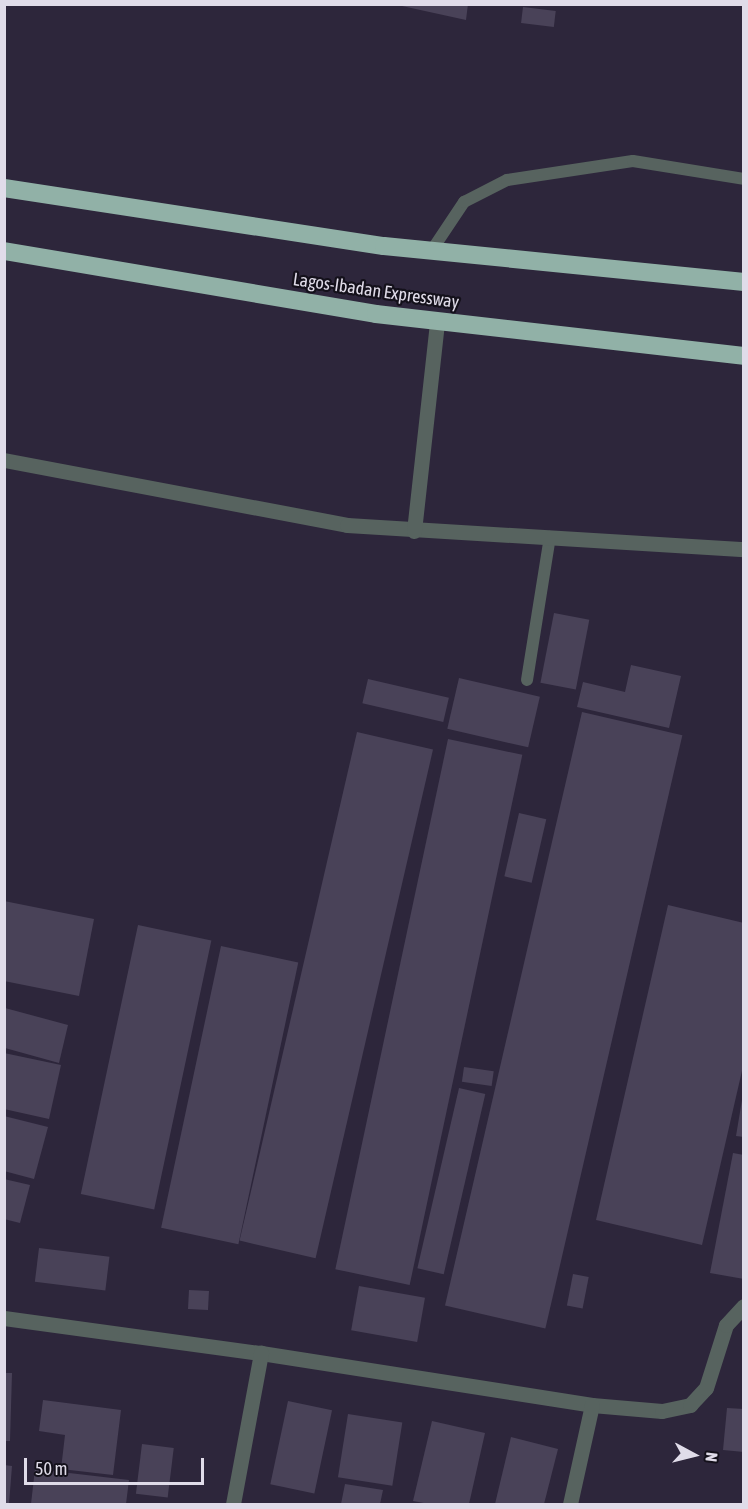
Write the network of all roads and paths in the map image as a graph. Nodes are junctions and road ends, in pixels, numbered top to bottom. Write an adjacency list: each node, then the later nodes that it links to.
1 (744, 179): 3 (lane)
2 (4, 188): 3 (highway)
3 (432, 250): 5 (highway)
4 (4, 251): 6 (highway, Lagos-Ibadan Expressway)
5 (744, 282)
6 (437, 321): 7 (highway, Lagos-Ibadan Expressway); 9 (street)
7 (744, 356)
8 (4, 460): 9 (street)
9 (414, 531): 10 (street)
10 (550, 537): 11 (street); 12 (lane)
11 (744, 549)
12 (527, 680)
13 (744, 1306): 16 (street)
14 (4, 1318): 15 (street)
15 (261, 1353): 16 (street); 17 (street)
16 (592, 1405): 18 (street)
17 (233, 1504)
18 (570, 1504)

